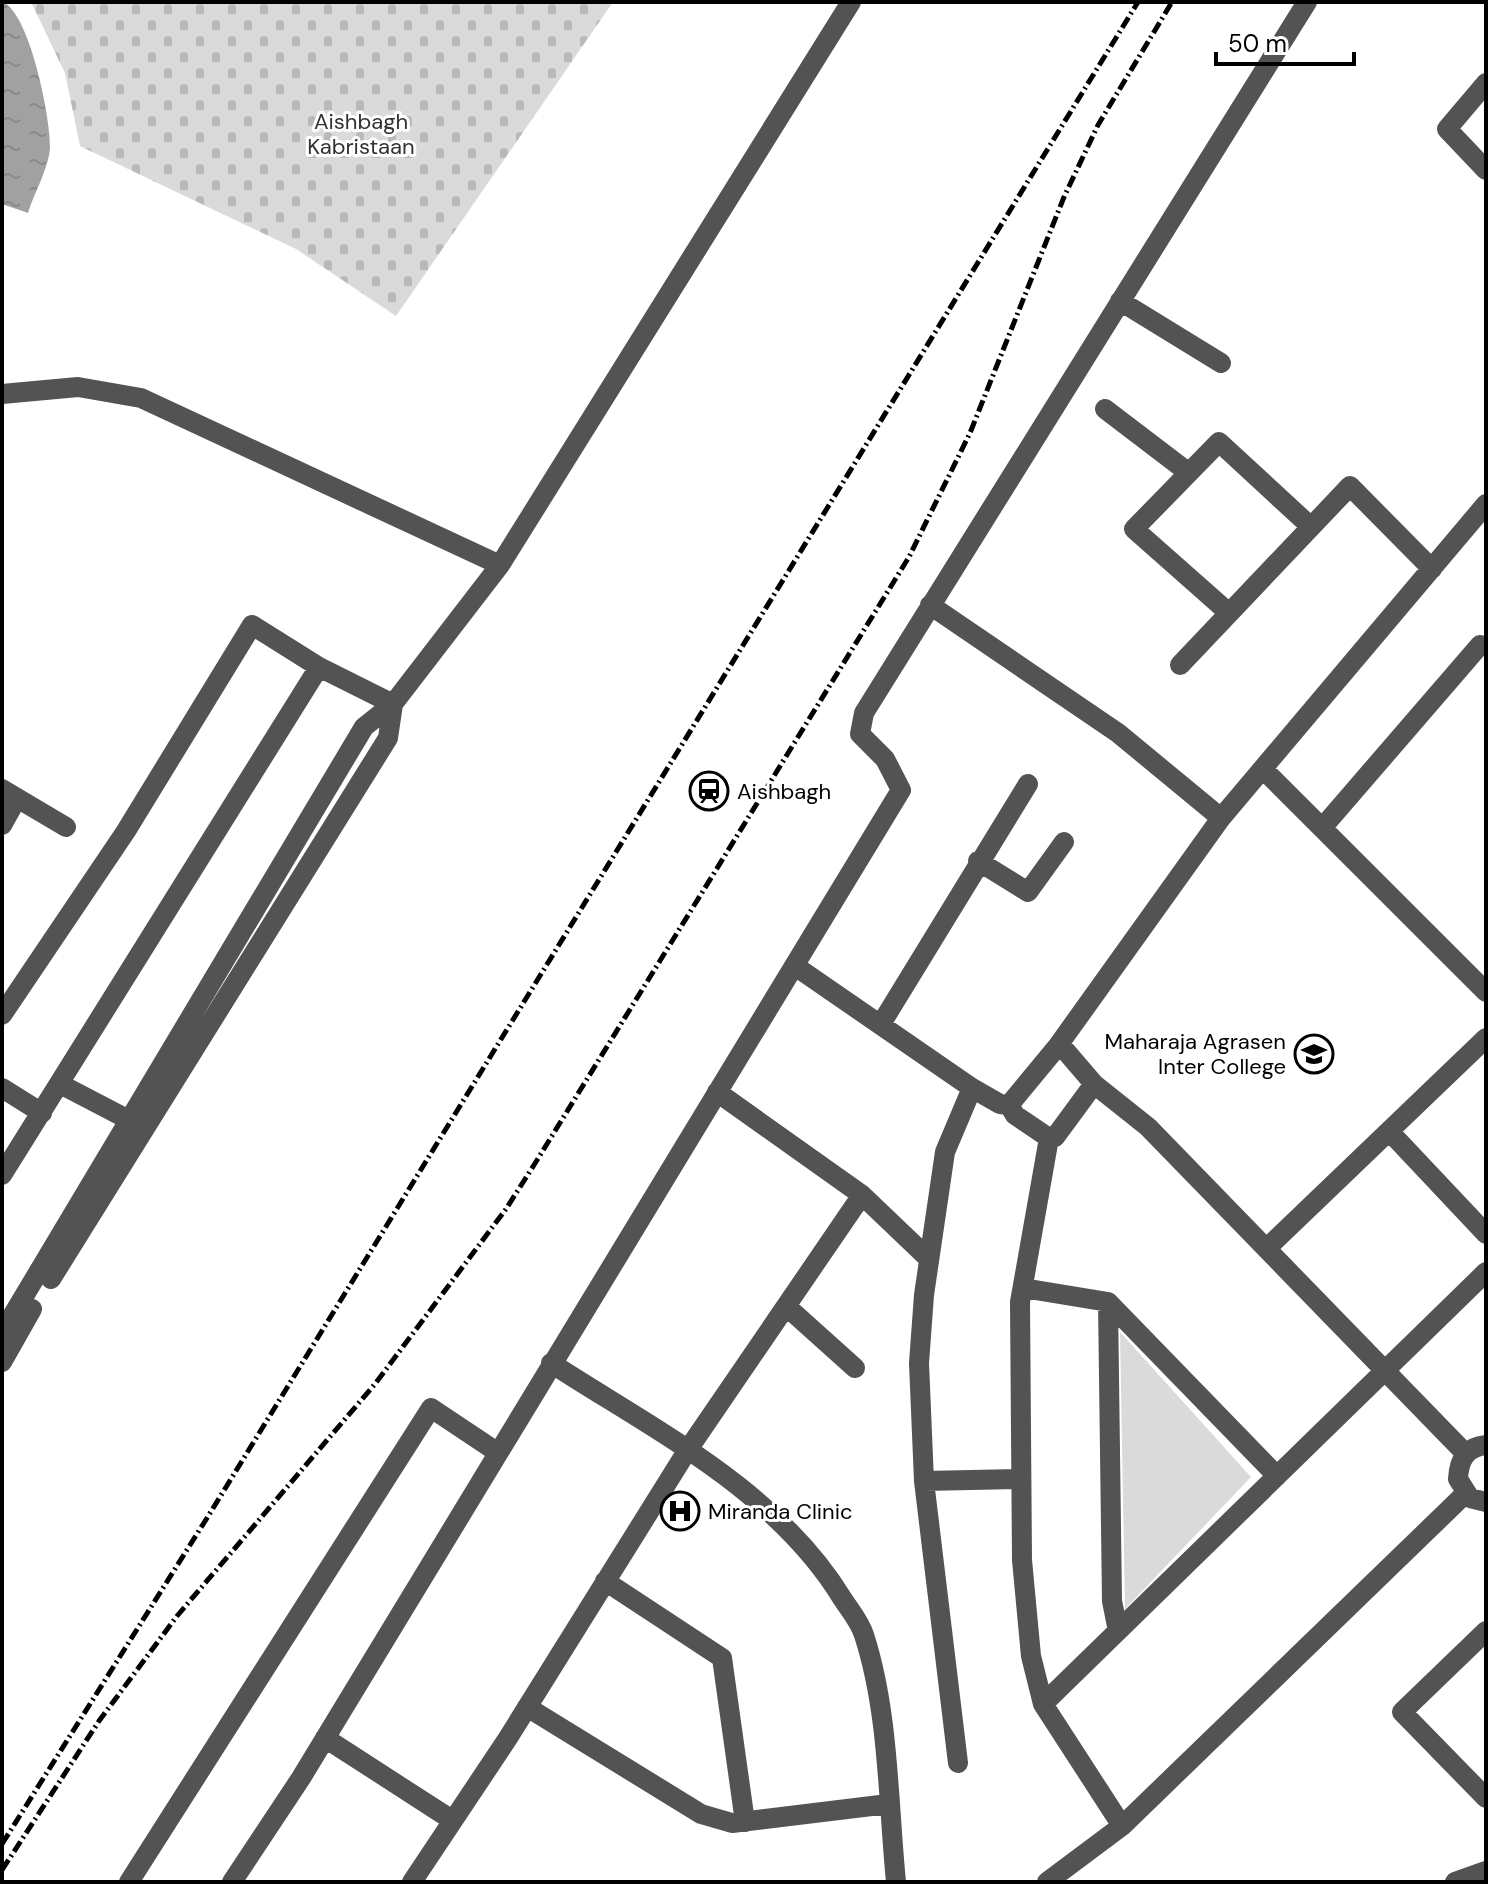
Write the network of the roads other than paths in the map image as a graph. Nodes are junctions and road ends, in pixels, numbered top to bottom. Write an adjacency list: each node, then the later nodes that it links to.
1 (851, 2): 12 (street)
2 (1307, 2): 5 (street)
3 (1486, 83): 4 (street)
4 (1486, 170)
5 (1120, 301): 6 (street); 14 (street)
6 (1221, 363)
7 (2, 394): 12 (street)
8 (1105, 409): 9 (street)
9 (1189, 473): 11 (street); 15 (street)
10 (1486, 504): 13 (street)
11 (1310, 526): 13 (street); 15 (street)
12 (500, 565): 19 (street)
13 (1432, 569): 20 (street)
14 (930, 605): 23 (street); 29 (street)
15 (1229, 613): 17 (street)
16 (1480, 645): 26 (street)
17 (1180, 665)
18 (319, 667): 19 (street); 31 (street); 35 (street)
19 (393, 704): 42 (street); 55 (street)
20 (1263, 769): 23 (street); 26 (street)
21 (1028, 784): 28 (street)
22 (9, 795): 24 (street); 25 (street)
23 (1221, 818): 34 (street)
24 (2, 825)
25 (66, 827)
26 (1322, 828): 30 (street)
27 (1064, 842): 28 (street)
28 (978, 861): 32 (street)
29 (795, 966): 32 (street); 39 (street)
30 (1486, 992)
31 (2, 1015)
32 (881, 1024): 38 (street)
33 (1486, 1038): 43 (street)
34 (1057, 1047): 36 (street); 40 (street)
35 (60, 1084): 41 (street); 42 (street)
36 (1094, 1084): 44 (street); 48 (street)
37 (2, 1088): 41 (street)
38 (972, 1088): 40 (street); 49 (street)
39 (717, 1092): 46 (street); 56 (street)
40 (1009, 1105): 44 (street)
41 (42, 1113): 45 (street)
42 (131, 1121): 54 (street)
43 (1389, 1131): 47 (street); 48 (street)
44 (1049, 1138): 51 (street)
45 (2, 1175)
46 (862, 1195): 49 (street); 53 (street)
47 (1486, 1234)
48 (1267, 1248): 58 (street)
49 (929, 1259): 65 (street)
50 (1486, 1272): 58 (street)
51 (1023, 1288): 52 (street); 64 (street)
52 (1108, 1302): 63 (street); 69 (street)
53 (786, 1306): 57 (street); 60 (street)
54 (2, 1333)
55 (2, 1362)
56 (551, 1363): 60 (street); 61 (street)
57 (855, 1368)
58 (1387, 1369): 62 (street); 63 (street)
59 (1486, 1445): 62 (street)
60 (687, 1451): 68 (street); 76 (street)
61 (497, 1452): 73 (street); 81 (street)
62 (1466, 1454): 66 (street)
63 (1277, 1476): 69 (street)
64 (1021, 1479): 65 (street); 71 (street)
65 (924, 1481): 74 (street)
66 (1466, 1493): 67 (street); 79 (street)
67 (1486, 1502)
68 (605, 1581): 72 (street); 78 (street)
69 (1118, 1631): 71 (street)
70 (1486, 1631): 75 (street)
71 (1043, 1704): 79 (street)
72 (527, 1707): 77 (street); 78 (street)
73 (325, 1738): 77 (street); 82 (street)
74 (958, 1763)
75 (1486, 1798)
76 (888, 1804): 78 (street); 84 (street)
77 (452, 1820): 83 (street)
78 (745, 1822)
79 (1122, 1826): 85 (street)
80 (1486, 1871): 86 (street)
81 (129, 1882)
82 (232, 1882)
83 (412, 1882)
84 (896, 1882)
85 (1047, 1882)
86 (1455, 1882)

